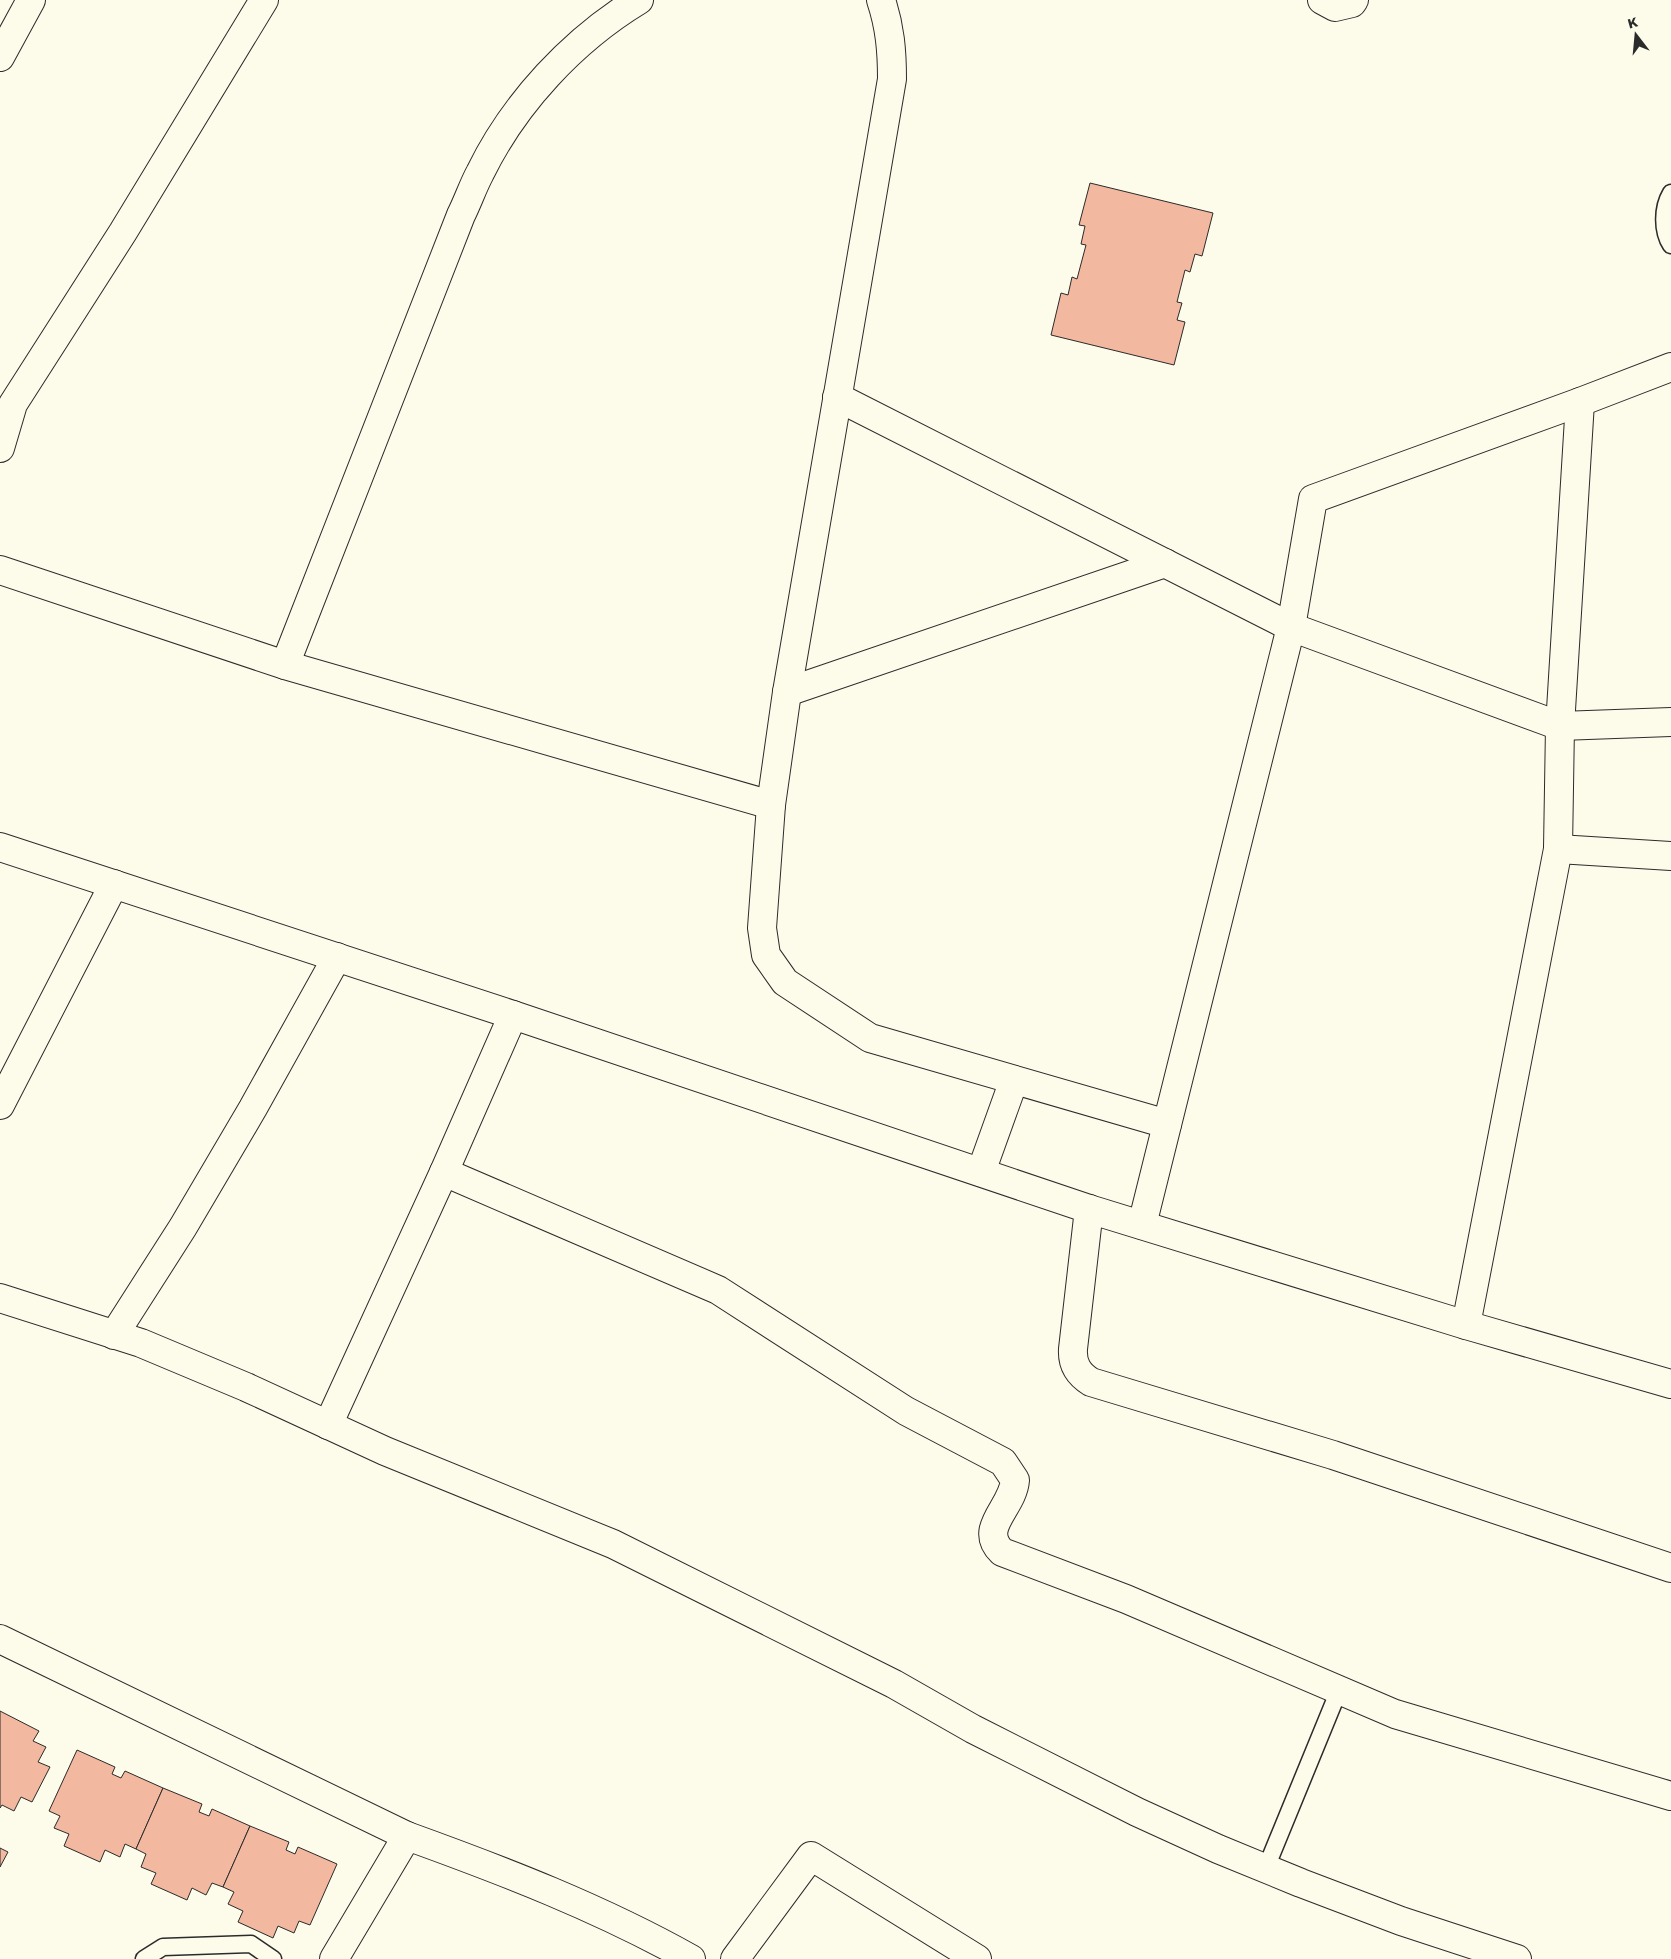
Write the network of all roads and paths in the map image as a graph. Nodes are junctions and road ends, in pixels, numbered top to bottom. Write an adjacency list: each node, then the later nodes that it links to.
1 (31, 0): 7 (street)
2 (264, 0): 13 (street)
3 (639, 0): 17 (street)
4 (881, 0): 11 (street)
5 (1322, 0): 6 (street)
6 (1354, 0)
7 (0, 57)
8 (1671, 194): 9 (lane)
9 (1671, 245)
10 (1671, 367): 12 (street)
11 (837, 397): 14 (street); 18 (street)
12 (1580, 402): 16 (street); 20 (street)
13 (0, 448)
14 (1165, 563): 16 (street); 18 (street)
15 (0, 570): 17 (street)
16 (1291, 627): 20 (street); 30 (street)
17 (285, 665): 21 (street)
18 (787, 692): 21 (street)
19 (1671, 722): 20 (street)
20 (1560, 726): 23 (street)
21 (771, 805): 28 (street)
22 (0, 847): 25 (street)
23 (1558, 849): 24 (street); 36 (street)
24 (1671, 856)
25 (114, 884): 26 (street); 29 (street)
26 (337, 957): 27 (street); 37 (street)
27 (513, 1015): 31 (street); 32 (street)
28 (1014, 1080): 30 (street); 32 (street)
29 (0, 1105)
30 (1167, 1124): 34 (street)
31 (444, 1172): 39 (street); 42 (street)
32 (981, 1172): 33 (street)
33 (1089, 1209): 34 (street); 40 (street)
34 (1142, 1225): 36 (street)
35 (0, 1298): 37 (street)
36 (1466, 1325): 38 (street)
37 (114, 1335): 39 (street)
38 (1671, 1384)
39 (328, 1425): 45 (street)
40 (1671, 1568)
41 (0, 1639): 44 (street)
42 (1339, 1690): 43 (street); 45 (lane)
43 (1671, 1796)
44 (407, 1836): 48 (street); 49 (street)
45 (1266, 1868): 52 (street)
46 (144, 1959): 47 (lane)
47 (273, 1959)
48 (334, 1959)
49 (691, 1959)
50 (735, 1959): 51 (street)
51 (977, 1959)
52 (1517, 1959)

